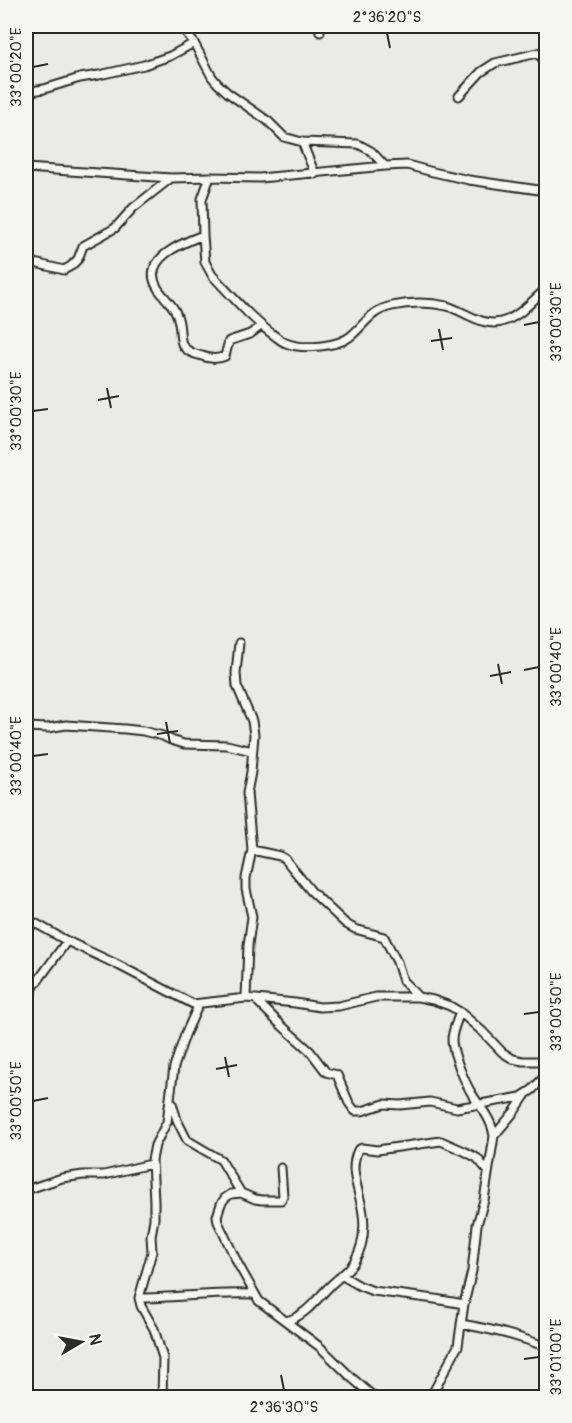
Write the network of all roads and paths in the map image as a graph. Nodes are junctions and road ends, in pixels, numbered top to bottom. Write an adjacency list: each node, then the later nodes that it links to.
1 (181, 26): 2 (street)
2 (194, 43): 6 (street); 8 (street)
3 (546, 51): 4 (street)
4 (538, 54): 5 (street); 7 (street)
5 (546, 62)
6 (26, 92)
7 (459, 96)
8 (302, 142): 9 (street); 11 (street)
9 (385, 166): 11 (street); 14 (street)
10 (26, 168): 13 (street)
11 (315, 174): 12 (street)
12 (210, 177): 13 (street); 15 (street)
13 (171, 178): 16 (street)
14 (546, 191)
15 (203, 235): 18 (street); 18 (street)
16 (26, 261)
17 (546, 289): 18 (street)
18 (261, 326)
19 (239, 643): 21 (street)
20 (26, 727): 21 (street)
21 (252, 751): 22 (street)
22 (252, 850): 25 (street); 26 (street)
23 (26, 918): 24 (street)
24 (67, 940): 28 (street); 29 (street)
25 (418, 997): 27 (street); 30 (street)
26 (246, 998): 27 (street); 28 (street)
27 (255, 999): 35 (street)
28 (199, 1004): 33 (street)
29 (26, 1007)
30 (460, 1012): 31 (street); 35 (street)
31 (546, 1061)
32 (546, 1075): 34 (street)
33 (170, 1095): 37 (street); 41 (street)
34 (525, 1095): 35 (street); 36 (street)
35 (480, 1105): 36 (street)
36 (494, 1136): 39 (street)
37 (151, 1164): 40 (street); 44 (street)
38 (281, 1168): 41 (street)
39 (488, 1171): 42 (street); 45 (street)
40 (26, 1190)
41 (242, 1193): 43 (street)
42 (341, 1275): 45 (street); 46 (street)
43 (254, 1294): 44 (street); 46 (street)
44 (139, 1298): 49 (street)
45 (464, 1304): 47 (street)
46 (285, 1321): 50 (street)
47 (461, 1324): 48 (street); 51 (street)
48 (546, 1347)
49 (162, 1398)
50 (375, 1398)
51 (430, 1398)

